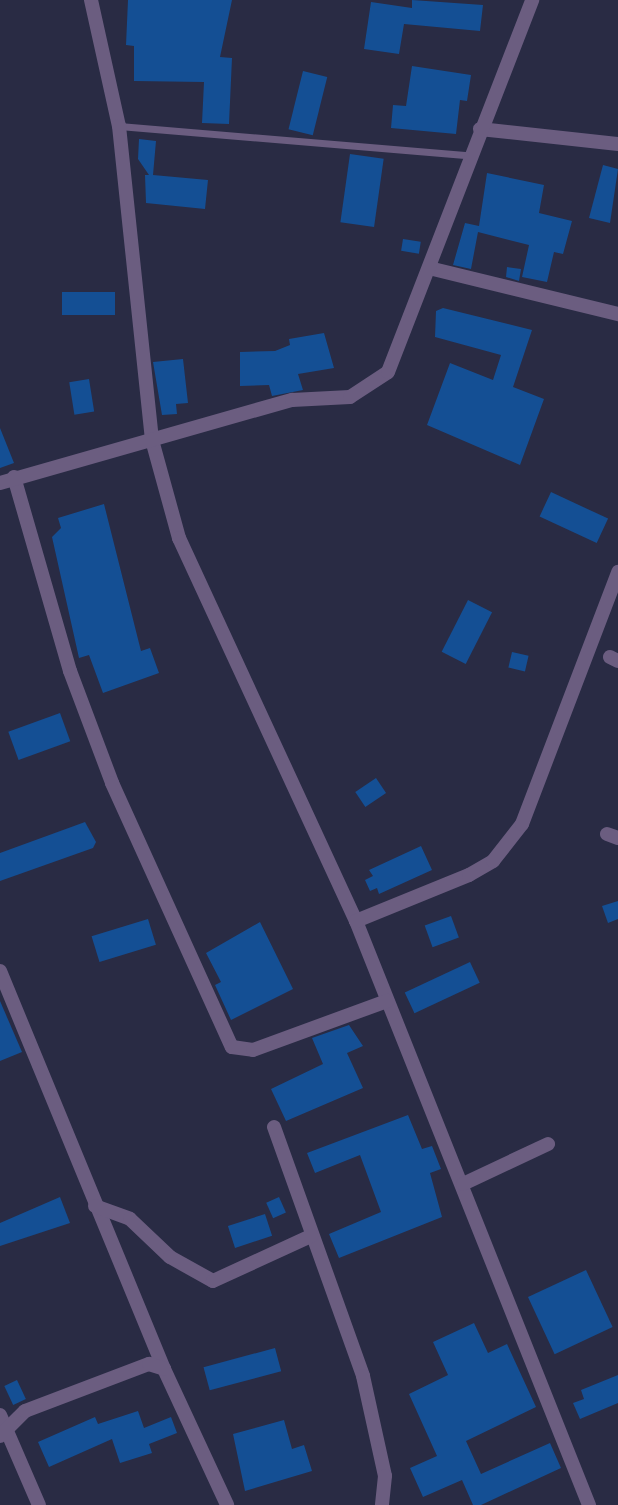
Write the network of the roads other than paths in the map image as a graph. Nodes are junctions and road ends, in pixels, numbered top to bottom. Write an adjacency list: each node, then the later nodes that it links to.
1 (91, 0): 4 (street)
2 (516, 0): 3 (street)
3 (531, 1): 5 (street)
4 (119, 126): 7 (lane); 10 (street)
5 (480, 129): 6 (street); 7 (street)
6 (618, 144)
7 (468, 155): 8 (street)
8 (429, 268): 9 (street); 10 (street)
9 (618, 314)
10 (152, 440): 11 (street); 14 (street)
11 (14, 477): 12 (street); 16 (street)
12 (0, 483)
13 (618, 572): 14 (street)
14 (356, 921): 16 (street)
15 (0, 971): 20 (street)
16 (387, 1000): 19 (street)
17 (274, 1127): 21 (street)
18 (548, 1144): 19 (street)
19 (464, 1184): 28 (street)
20 (95, 1206): 21 (street); 22 (street)
21 (311, 1236): 27 (street)
22 (164, 1369): 24 (street); 26 (street)
23 (0, 1415): 24 (street)
24 (4, 1435): 25 (street)
25 (39, 1505)
26 (227, 1505)
27 (382, 1505)
28 (589, 1505)

